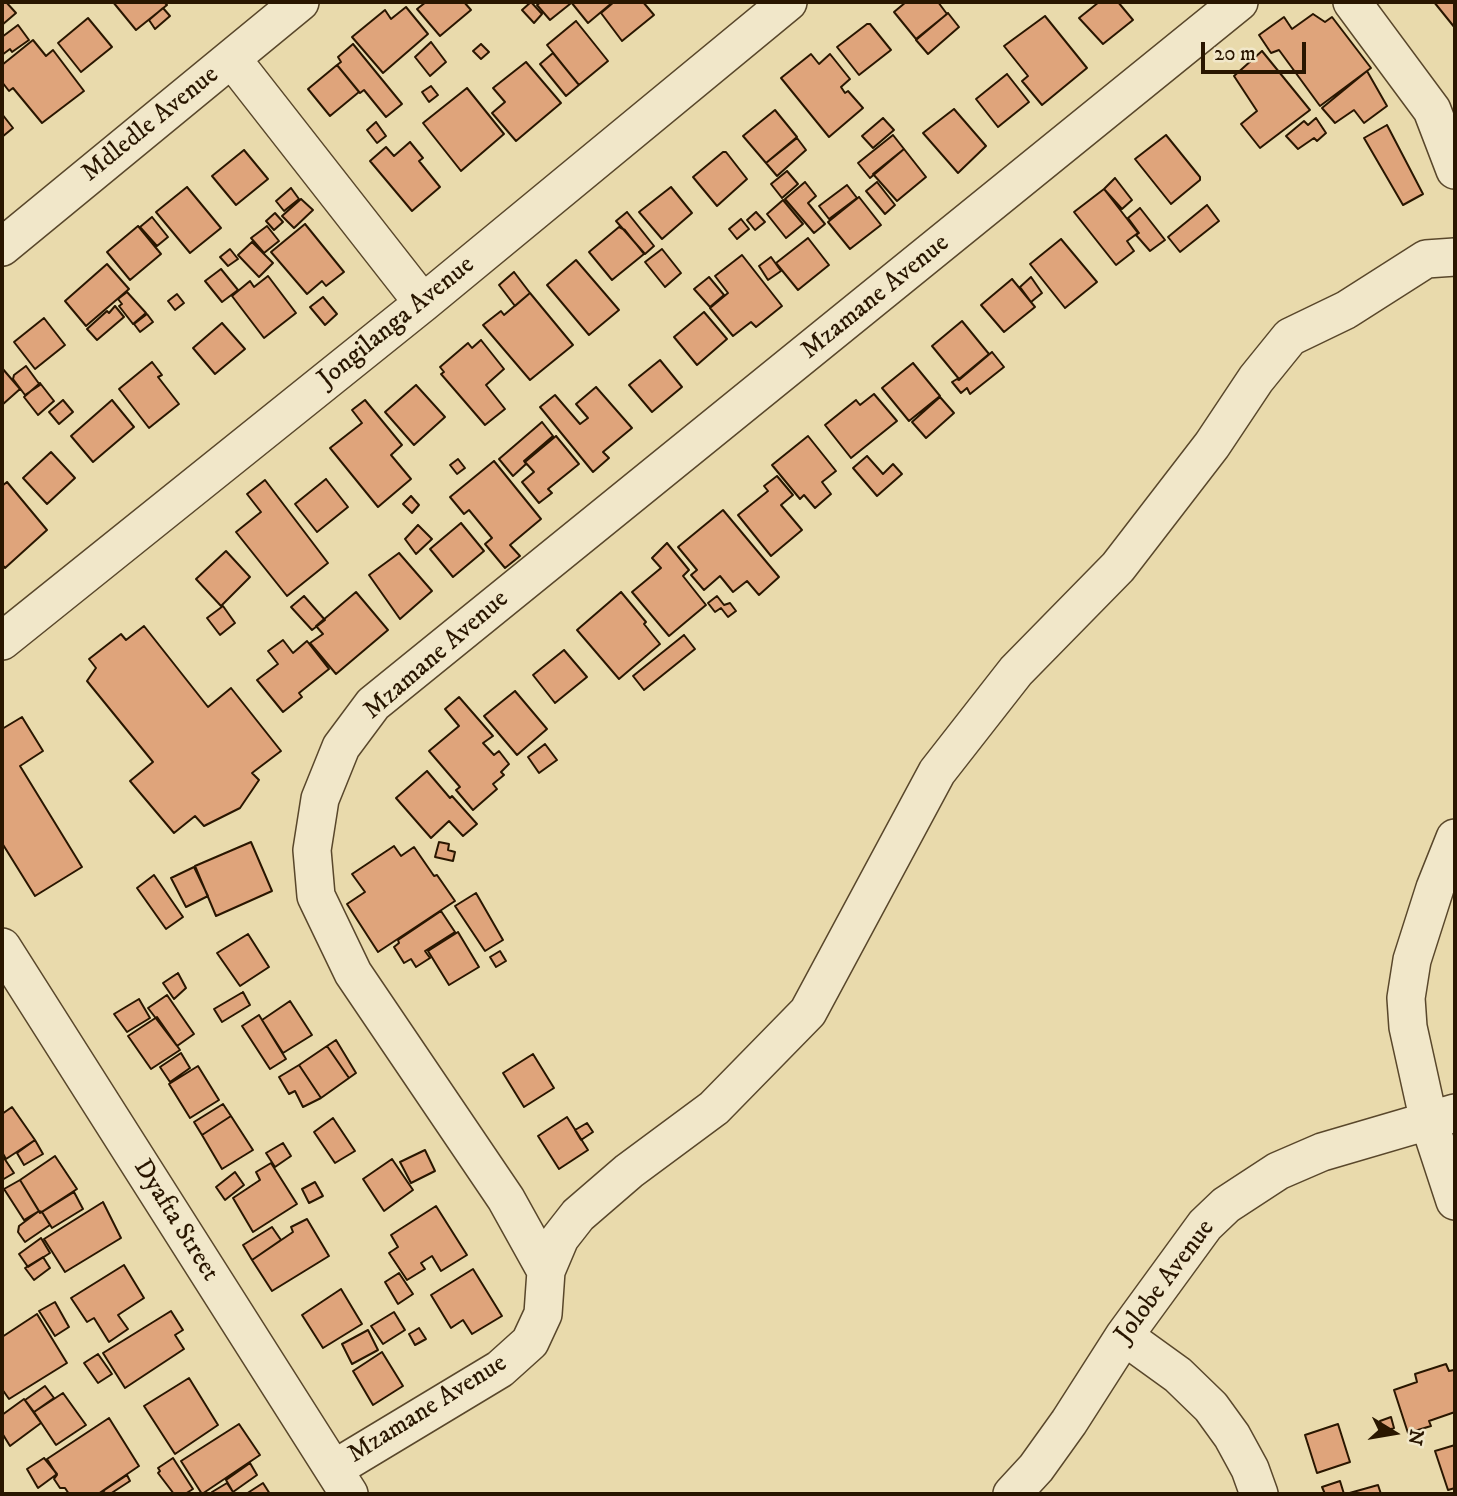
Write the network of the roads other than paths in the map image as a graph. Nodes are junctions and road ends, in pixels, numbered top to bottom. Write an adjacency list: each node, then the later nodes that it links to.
1 (300, 2): 5 (street, Mdledle Avenue)
2 (788, 2): 10 (street, Jongilanga Avenue)
3 (1239, 2): 16 (street, Mzamane Avenue)
4 (1352, 2): 6 (street)
5 (232, 59): 8 (street, Mdledle Avenue); 10 (street)
6 (1444, 107): 7 (street)
7 (1455, 170)
8 (2, 247)
9 (1455, 257): 16 (street)
10 (423, 303): 11 (street, Jongilanga Avenue)
11 (2, 640)
12 (1455, 838): 14 (street)
13 (2, 947): 18 (street, Dyafta Street)
14 (1442, 1118): 15 (street); 17 (street, Jolobe Avenue)
15 (1455, 1201)
16 (546, 1271): 18 (street, Mzamane Avenue)
17 (1124, 1336): 19 (street, Jolobe Avenue); 20 (street)
18 (342, 1482)
19 (1012, 1494)
20 (1259, 1494)

